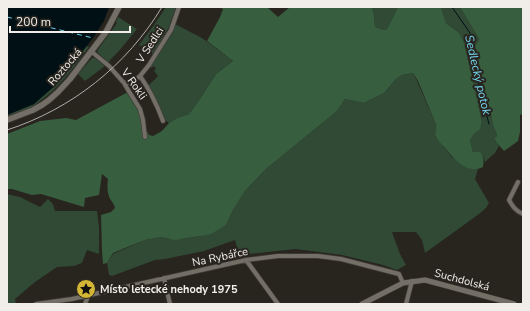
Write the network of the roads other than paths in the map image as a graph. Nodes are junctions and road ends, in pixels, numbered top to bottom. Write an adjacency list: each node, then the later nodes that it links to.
1 (119, 7): 3 (main road, Roztocká)
2 (179, 7): 4 (street, V Sedlci)
3 (92, 52): 5 (street, V Rokli); 6 (main road, Roztocká)
4 (140, 76): 5 (street, V Sedlci); 7 (street)
5 (124, 83): 8 (street, V Rokli)
6 (7, 120)
7 (163, 121)
8 (145, 137)
9 (518, 182): 10 (street)
10 (523, 214)
11 (246, 260): 12 (street, Na Rybářce); 14 (street, Na Rybářce); 19 (street)
12 (164, 278): 15 (street, Na Rybářce); 18 (street)
13 (412, 281): 14 (street, Suchdolská); 21 (street); 22 (street, Suchdolská)
14 (403, 284): 20 (street, Suchdolská)
15 (88, 296): 16 (street, Na Rybářce); 17 (street)
16 (36, 304)
17 (85, 304)
18 (170, 304)
19 (278, 304)
20 (362, 304)
21 (406, 304)
22 (514, 304)

